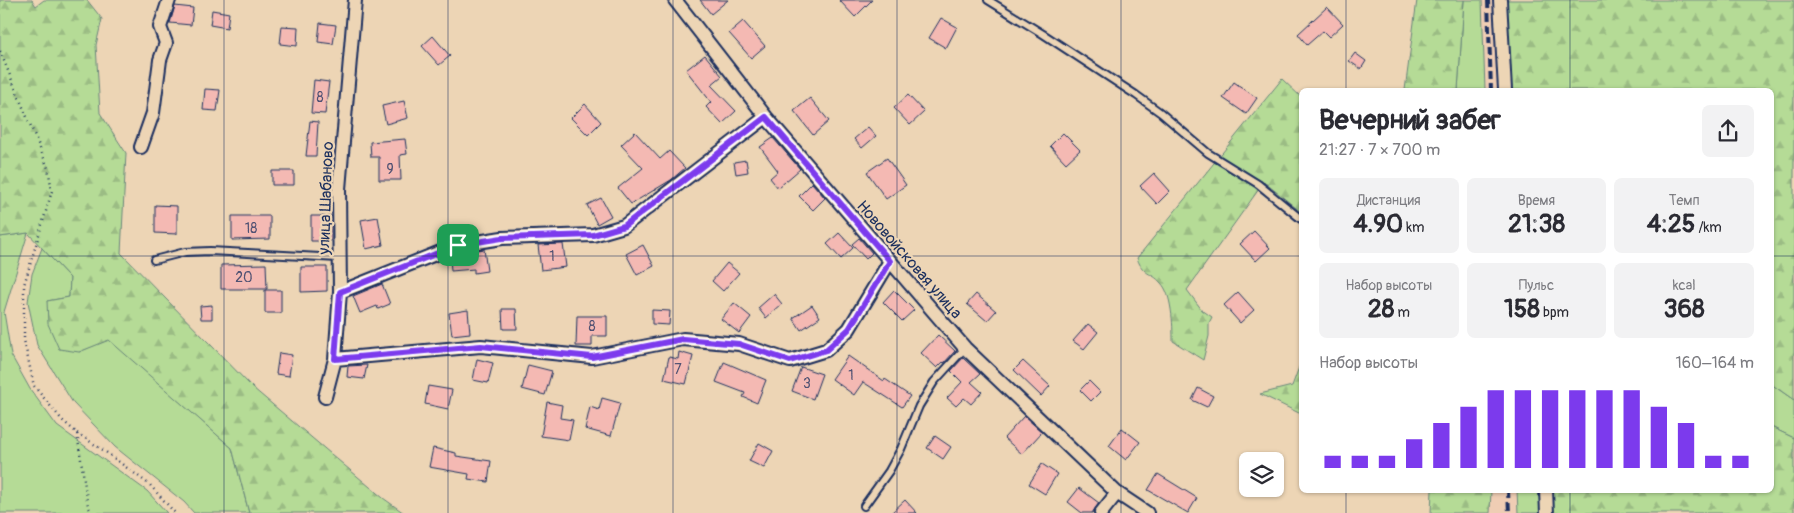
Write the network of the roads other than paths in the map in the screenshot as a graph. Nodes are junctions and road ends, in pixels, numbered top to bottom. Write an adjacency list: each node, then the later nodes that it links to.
1 (169, 0): 8 (street)
2 (355, 0): 10 (street, улица Шабаново)
3 (675, 0): 7 (street, Нововойсковая улица)
4 (988, 0): 9 (lane)
5 (1500, 0): 6 (street)
6 (1505, 88)
7 (766, 117): 12 (street, Нововойсковая улица); 13 (street)
8 (141, 147)
9 (1299, 218)
10 (338, 258): 11 (lane); 13 (street, улица Шабаново)
11 (154, 260)
12 (890, 261): 14 (street, Нововойсковая улица); 15 (street)
13 (340, 292): 15 (street, улица Шабаново)
14 (964, 348): 17 (street, Нововойсковая улица); 19 (lane)
15 (335, 359): 16 (street, улица Шабаново)
16 (325, 397)
17 (1117, 493): 20 (street); 21 (street, Нововойсковая улица)
18 (1546, 493): 22 (street)
19 (864, 506)
20 (1101, 513)
21 (1148, 513)
22 (1547, 513)

